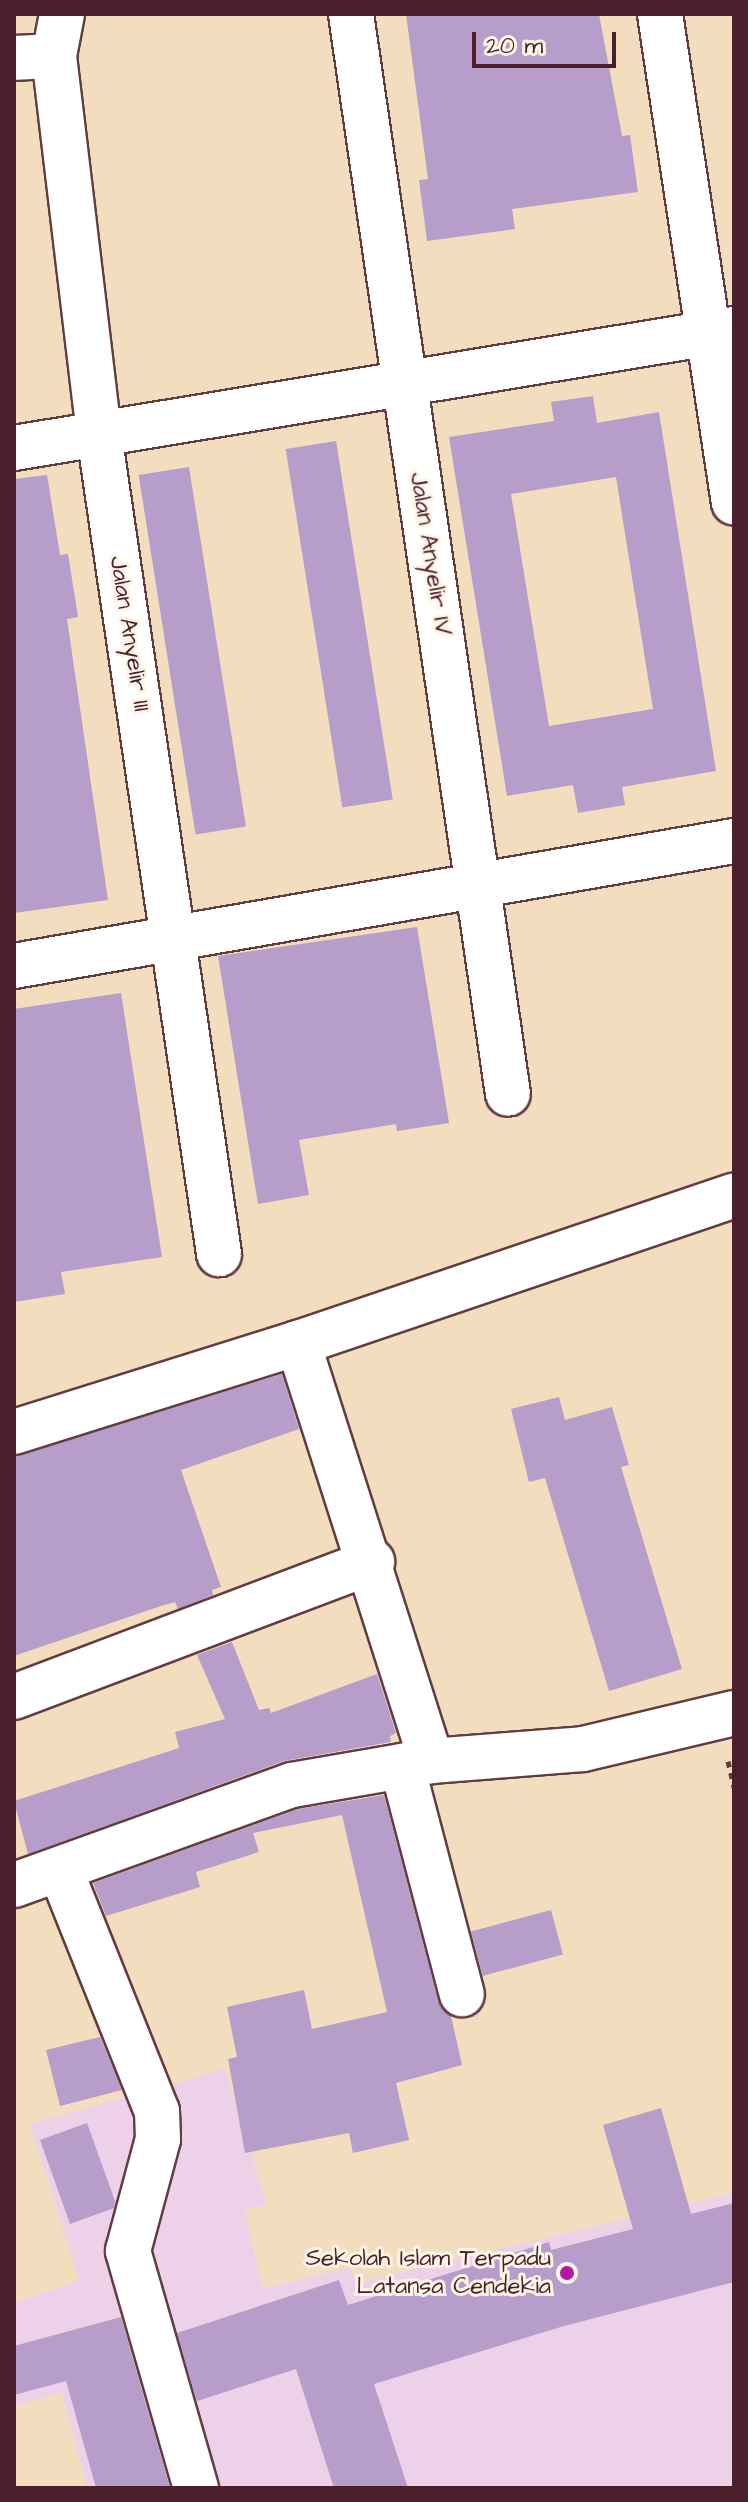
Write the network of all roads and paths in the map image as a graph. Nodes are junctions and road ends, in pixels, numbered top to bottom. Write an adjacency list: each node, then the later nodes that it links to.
1 (62, 14): 4 (street, Jalan Anyelir III)
2 (351, 14): 6 (street, Jalan Anyelir IV)
3 (660, 14): 5 (street)
4 (34, 57): 7 (street, Jalan Anyelir III)
5 (722, 331): 6 (street); 9 (street)
6 (404, 384): 7 (street); 11 (street, Jalan Anyelir IV)
7 (99, 434): 8 (street); 12 (street, Jalan Anyelir III)
8 (14, 448)
9 (734, 502)
10 (734, 841): 11 (street)
11 (480, 885): 12 (street); 14 (street, Jalan Anyelir IV)
12 (174, 938): 13 (street); 16 (street, Jalan Anyelir III)
13 (14, 966)
14 (508, 1094)
15 (734, 1195): 17 (street)
16 (219, 1254)
17 (298, 1343): 18 (street); 19 (street)
18 (14, 1432)
19 (372, 1562): 20 (street); 22 (street)
20 (14, 1697)
21 (734, 1713): 22 (street)
22 (417, 1764): 23 (street); 25 (street)
23 (60, 1869): 24 (street); 26 (street)
24 (14, 1885)
25 (462, 1994)
26 (196, 2488)

